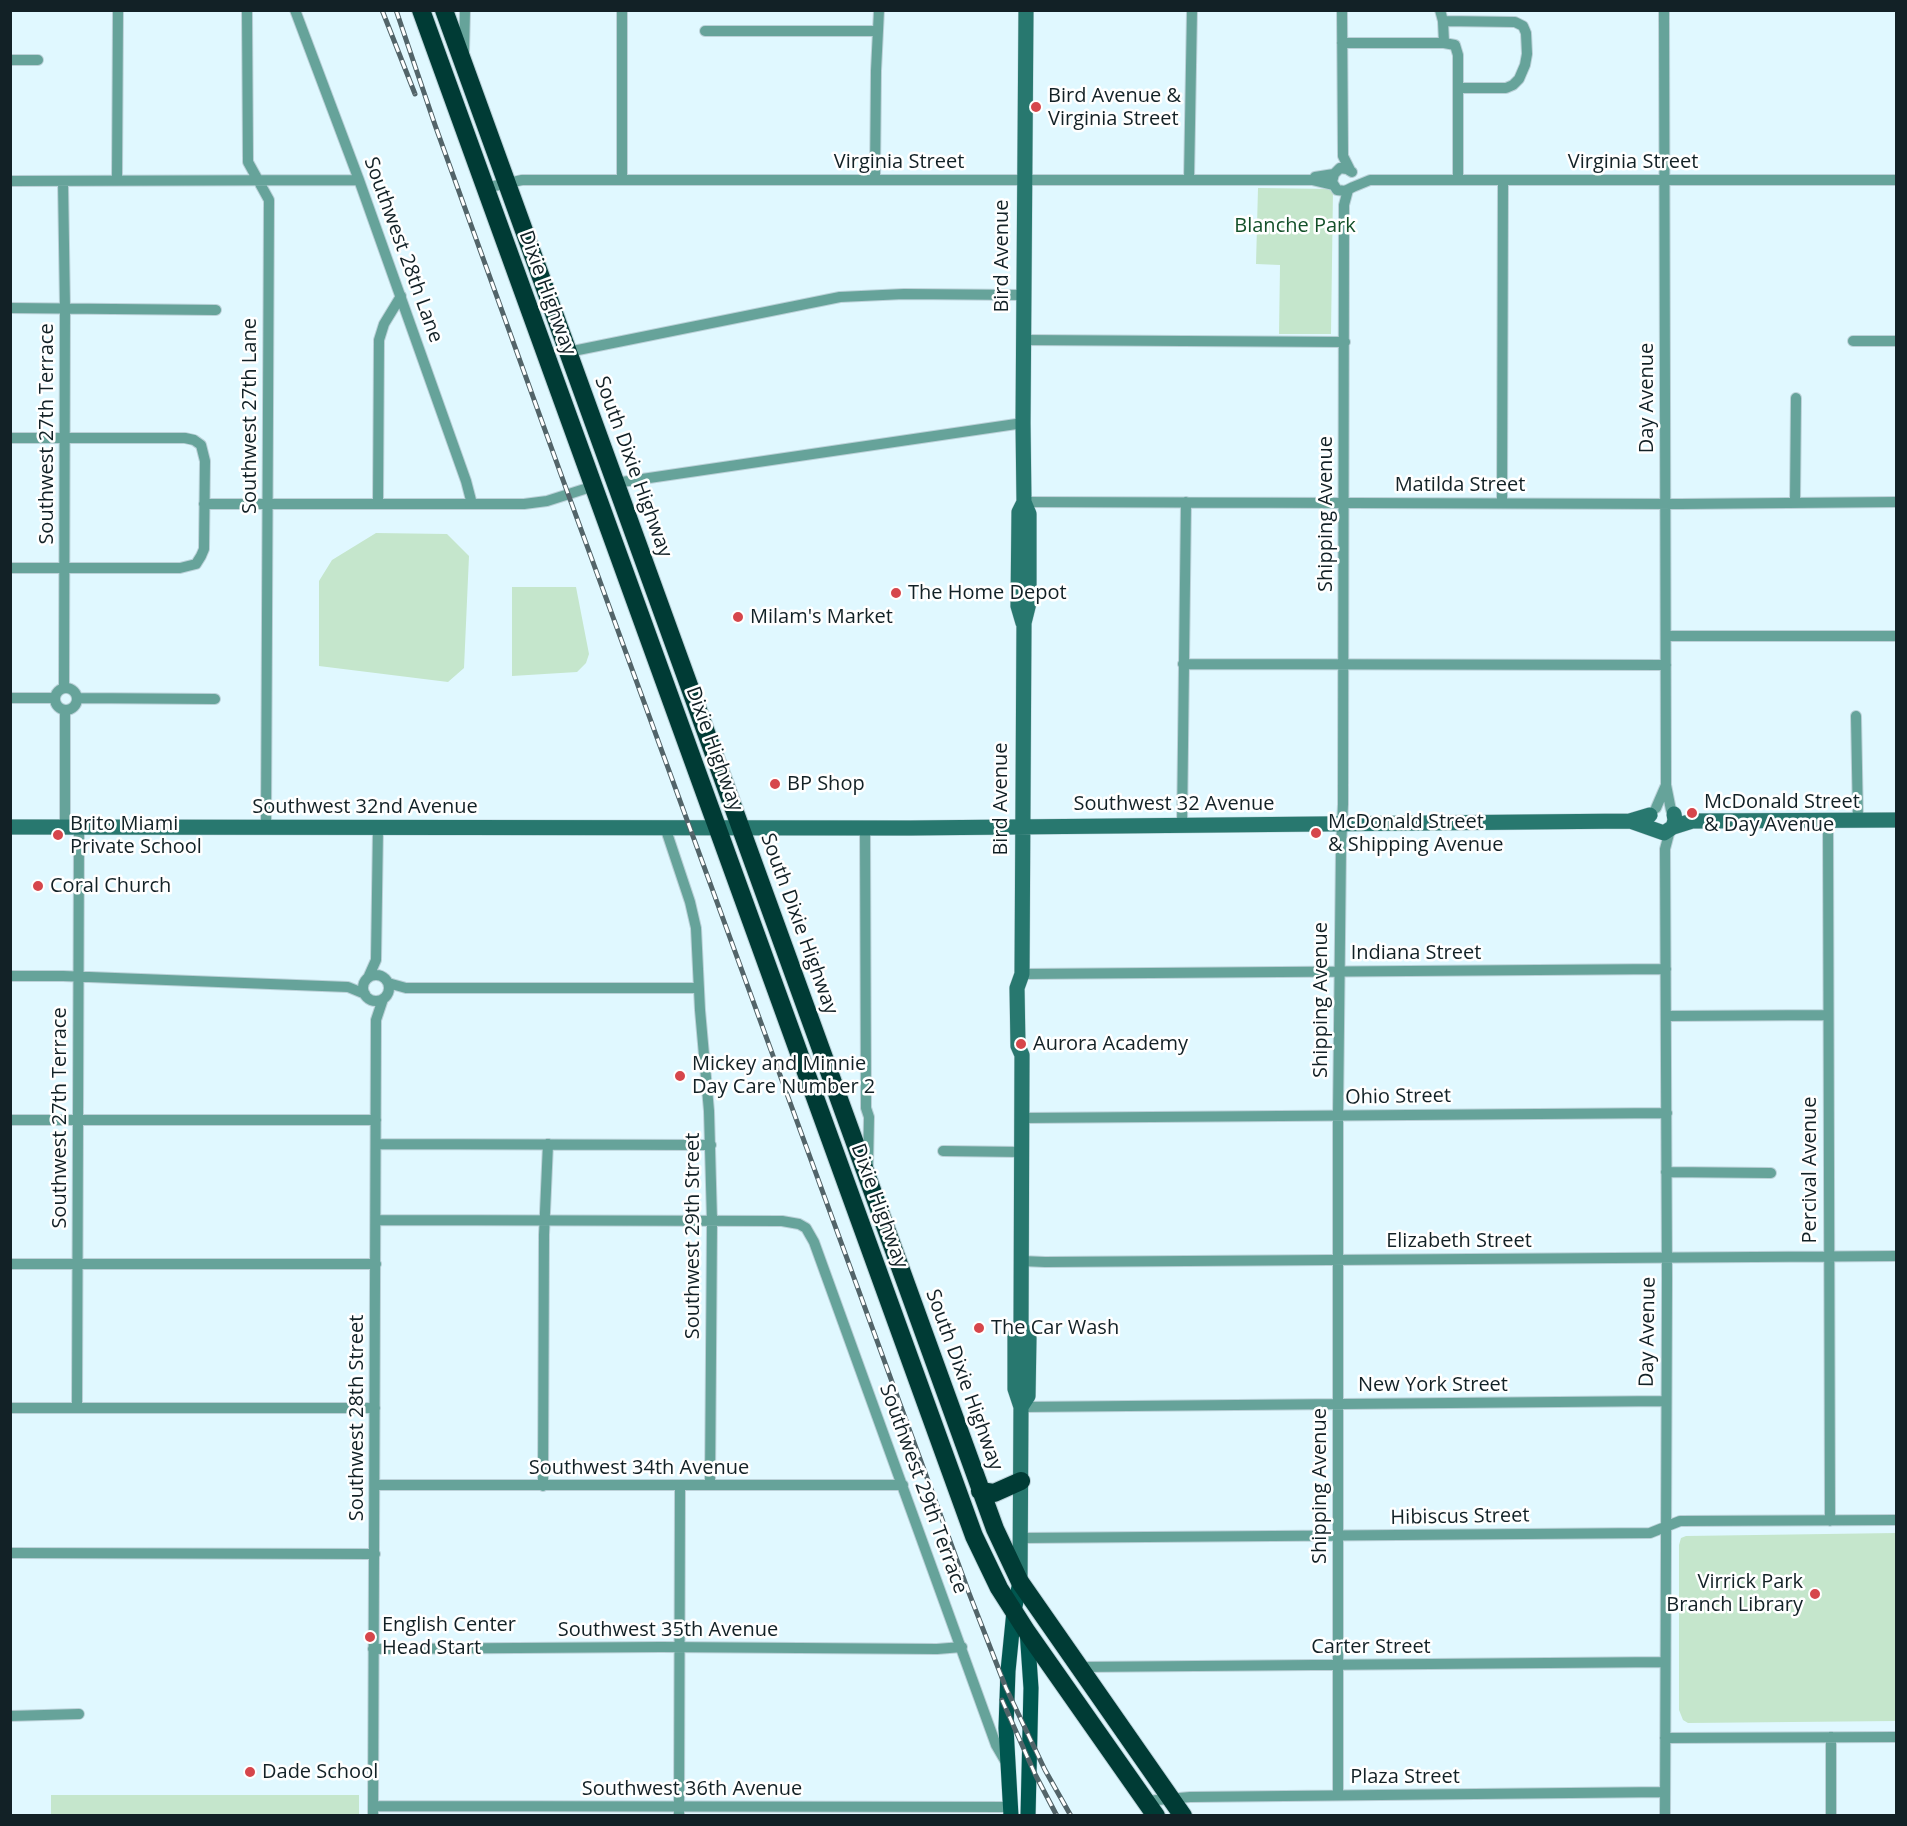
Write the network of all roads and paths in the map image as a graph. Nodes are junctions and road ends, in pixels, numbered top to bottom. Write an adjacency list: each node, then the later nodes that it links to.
1 (118, 10): 25 (street)
2 (247, 10): 26 (street, Southwest 27th Lane)
3 (295, 10): 27 (street, Southwest 28th Lane)
4 (421, 10): 41 (highway, Dixie Highway)
5 (444, 10): 20 (highway, South Dixie Highway)
6 (465, 10): 20 (street)
7 (622, 10): 28 (street)
8 (879, 10): 15 (street)
9 (1026, 10): 30 (street, Bird Avenue)
10 (1192, 10): 31 (street)
11 (1342, 10): 16 (street)
12 (1664, 10): 36 (street, Day Avenue)
13 (1441, 16): 17 (street); 21 (street)
14 (705, 31): 15 (street)
15 (878, 31): 29 (street)
16 (1342, 43): 17 (street); 22 (street)
17 (1444, 43): 21 (street)
18 (10, 60): 19 (street)
19 (38, 60)
20 (464, 65): 40 (highway, South Dixie Highway)
21 (1458, 88): 34 (street)
22 (1343, 156): 23 (street); 24 (street)
23 (1335, 172): 24 (street); 32 (street, Virginia Street); 42 (street)
24 (1352, 172): 33 (street, Virginia Street); 42 (street)
25 (117, 180): 26 (street); 39 (street)
26 (258, 180): 27 (street); 67 (street, Southwest 27th Lane)
27 (359, 180): 44 (street, Southwest 28th Lane)
28 (622, 180): 29 (street, Virginia Street); 40 (street, Virginia Street)
29 (875, 180): 30 (street, Virginia Street)
30 (1024, 180): 31 (street, Virginia Street); 43 (street, Bird Avenue)
31 (1189, 180): 32 (street, Virginia Street)
32 (1312, 180): 42 (street, Virginia Street)
33 (1370, 180): 34 (street, Virginia Street); 42 (street, Virginia Street)
34 (1458, 180): 35 (street, Virginia Street)
35 (1503, 180): 36 (street, Virginia Street); 64 (street)
36 (1664, 180): 37 (street, Virginia Street); 65 (street, Day Avenue)
37 (1896, 180)
38 (10, 181): 39 (street)
39 (63, 181): 46 (street, Southwest 27th Terrace)
40 (506, 183): 41 (street, Virginia Street); 52 (highway, South Dixie Highway)
41 (485, 188): 58 (highway, Dixie Highway)
42 (1343, 188): 51 (street, Shipping Avenue)
43 (1023, 295): 48 (street, Bird Avenue); 52 (street)
44 (400, 296): 68 (street); 69 (street, Southwest 28th Lane)
45 (10, 308): 46 (street)
46 (65, 308): 47 (street); 56 (street, Southwest 27th Terrace)
47 (216, 310)
48 (1023, 340): 51 (street); 54 (street, Bird Avenue)
49 (1853, 341): 50 (street)
50 (1896, 341)
51 (1345, 342): 61 (street, Shipping Avenue)
52 (568, 352): 57 (highway, South Dixie Highway)
53 (1796, 398): 62 (street)
54 (1023, 423): 57 (street); 59 (street, Bird Avenue)
55 (10, 438): 56 (street)
56 (64, 438): 66 (street); 71 (street, Southwest 27th Terrace)
57 (615, 483): 97 (highway, South Dixie Highway)
58 (594, 486): 69 (street); 96 (highway, Dixie Highway)
59 (1024, 502): 60 (street, Matilda Street); 90 (street, Bird Avenue)
60 (1186, 502): 61 (street, Matilda Street); 74 (street)
61 (1344, 502): 64 (street, Matilda Street); 75 (street, Shipping Avenue)
62 (1795, 502): 63 (street, Matilda Street); 65 (street, Matilda Street)
63 (1896, 502)
64 (1502, 503): 65 (street, Matilda Street)
65 (1665, 503): 72 (street, Day Avenue)
66 (204, 504): 67 (street); 71 (street)
67 (268, 504): 68 (street); 94 (street, Southwest 27th Lane)
68 (378, 504): 69 (street)
69 (472, 504)
70 (10, 568): 71 (street)
71 (65, 568): 77 (street, Southwest 27th Terrace)
72 (1666, 636): 73 (street); 76 (street, Day Avenue)
73 (1896, 636)
74 (1183, 664): 75 (street); 89 (street)
75 (1343, 664): 76 (street); 88 (street, Shipping Avenue)
76 (1666, 665): 84 (street, Day Avenue)
77 (64, 688): 79 (street); 80 (street)
78 (10, 698): 79 (street)
79 (55, 698): 82 (street)
80 (77, 698): 81 (street); 82 (street)
81 (215, 699)
82 (65, 710): 92 (street, Southwest 27th Terrace)
83 (1856, 716): 86 (street)
84 (1663, 820): 85 (street, Southwest 32 Avenue); 88 (street, Southwest 32 Avenue); 100 (street, Day Avenue)
85 (1828, 820): 86 (street, Southwest 32 Avenue); 110 (street, Percival Avenue)
86 (1858, 820): 87 (street, Southwest 32 Avenue)
87 (1896, 820)
88 (1342, 824): 89 (street, Southwest 32 Avenue); 101 (street, Shipping Avenue)
89 (1182, 825): 90 (street, Southwest 32 Avenue)
90 (1022, 826): 98 (street, Southwest 32 Avenue); 102 (street, Bird Avenue)
91 (10, 827): 92 (street, Southwest 32nd Avenue)
92 (72, 827): 94 (street, Southwest 32nd Avenue); 104 (street, Southwest 27th Terrace)
93 (664, 827): 95 (street, Southwest 32nd Avenue); 96 (street, Southwest 32nd Avenue); 107 (street)
94 (266, 828): 95 (street, Southwest 32nd Avenue)
95 (378, 828): 99 (street, Southwest 28th Street)
96 (719, 828): 97 (street, Southwest 32 Avenue); 161 (highway, Dixie Highway)
97 (740, 828): 98 (street, Southwest 32 Avenue); 117 (highway, South Dixie Highway)
98 (865, 828): 113 (street)
99 (376, 960): 105 (street, Southwest 28th Street); 108 (street, Southwest 28th Street)
100 (1666, 969): 101 (street, Indiana Street); 111 (street, Day Avenue)
101 (1339, 972): 102 (street, Indiana Street); 115 (street, Shipping Avenue)
102 (1022, 974): 116 (street, Bird Avenue)
103 (10, 976): 104 (street)
104 (79, 977): 106 (street); 119 (street, Southwest 27th Terrace)
105 (367, 980): 106 (street); 108 (street); 109 (street, Southwest 28th Street)
106 (348, 987): 109 (street)
107 (699, 988): 108 (street); 123 (street, Southwest 29th Street)
108 (385, 989): 109 (street); 112 (street, Southwest 28th Street)
109 (367, 996): 112 (street, Southwest 28th Street)
110 (1828, 1015): 111 (street); 133 (street, Percival Avenue)
111 (1667, 1016): 114 (street, Day Avenue)
112 (376, 1020): 120 (street, Southwest 28th Street)
113 (866, 1108): 117 (street); 128 (street)
114 (1667, 1113): 115 (street, Ohio Street); 126 (street, Day Avenue)
115 (1338, 1115): 116 (street, Ohio Street); 135 (street, Shipping Avenue)
116 (1022, 1118): 125 (street, Bird Avenue)
117 (846, 1119): 128 (highway, South Dixie Highway)
118 (10, 1120): 119 (street)
119 (78, 1120): 120 (street); 138 (street, Southwest 27th Terrace)
120 (376, 1120): 121 (street, Southwest 28th Street)
121 (376, 1144): 122 (street); 129 (street, Southwest 28th Street)
122 (548, 1144): 123 (street); 130 (street)
123 (711, 1145): 131 (street, Southwest 29th Street)
124 (943, 1151): 125 (street)
125 (1022, 1152): 136 (street, Bird Avenue)
126 (1666, 1172): 127 (street); 134 (street, Day Avenue)
127 (1771, 1173)
128 (867, 1178): 152 (highway, South Dixie Highway)
129 (376, 1220): 130 (street); 139 (street, Southwest 28th Street)
130 (545, 1221): 131 (street); 151 (street)
131 (712, 1221): 149 (street, Southwest 29th Street); 150 (street, Southwest 29th Terrace)
132 (1896, 1256): 133 (street, Elizabeth Street)
133 (1829, 1257): 134 (street, Elizabeth Street); 154 (street, Percival Avenue)
134 (1667, 1258): 135 (street, Elizabeth Street); 140 (street, Day Avenue)
135 (1338, 1260): 136 (street, Elizabeth Street); 141 (street, Shipping Avenue)
136 (1022, 1261): 142 (street, Bird Avenue)
137 (10, 1263): 138 (street)
138 (77, 1263): 139 (street); 144 (street, Southwest 27th Terrace)
139 (376, 1264): 145 (street, Southwest 28th Street)
140 (1665, 1401): 141 (street, New York Street); 155 (street, Day Avenue)
141 (1338, 1404): 142 (street, New York Street); 156 (street, Shipping Avenue)
142 (1021, 1407): 146 (street, Bird Avenue)
143 (10, 1408): 144 (street)
144 (77, 1408): 145 (street)
145 (375, 1408): 147 (street, Southwest 28th Street)
146 (1021, 1481): 152 (highway); 157 (street, Bird Avenue)
147 (375, 1485): 151 (street, Southwest 34th Avenue); 159 (street, Southwest 28th Street)
148 (681, 1485): 149 (street, Southwest 34th Avenue); 151 (street, Southwest 34th Avenue); 163 (street)
149 (710, 1485): 150 (street, Southwest 34th Avenue)
150 (903, 1485): 164 (street, Southwest 29th Terrace)
151 (543, 1486)
152 (980, 1491): 160 (highway, South Dixie Highway)
153 (1896, 1520): 154 (street, Hibiscus Street)
154 (1830, 1521): 155 (street, Hibiscus Street)
155 (1665, 1528): 156 (street, Hibiscus Street); 166 (street, Day Avenue)
156 (1338, 1536): 157 (street, Hibiscus Street); 167 (street, Shipping Avenue)
157 (1021, 1538): 160 (street, Bird Avenue)
158 (10, 1553): 159 (street)
159 (375, 1554): 165 (street, Southwest 28th Street)
160 (1020, 1582): 161 (main road); 162 (main road); 168 (highway, South Dixie Highway)
161 (1014, 1611): 162 (highway, Dixie Highway); 174 (main road)
162 (1027, 1632): 178 (highway); 182 (main road)
163 (679, 1647): 164 (street, Southwest 35th Avenue); 165 (street, Southwest 35th Avenue); 180 (street)
164 (962, 1647): 174 (street, Southwest 29th Terrace)
165 (373, 1649): 179 (street, Southwest 28th Street)
166 (1665, 1662): 167 (street, Carter Street); 173 (street, Day Avenue)
167 (1337, 1665): 168 (street, Carter Street); 176 (street, Shipping Avenue)
168 (1078, 1667): 177 (highway, South Dixie Highway)
169 (80, 1714): 170 (street)
170 (10, 1716)
171 (1831, 1737): 172 (street); 173 (street); 185 (street)
172 (1896, 1737)
173 (1665, 1738): 175 (street, Day Avenue)
174 (1008, 1766): 181 (main road)
175 (1665, 1791): 176 (street, Plaza Street); 184 (street, Day Avenue)
176 (1338, 1795): 177 (street, Plaza Street)
177 (1171, 1799): 178 (street, Plaza Street); 183 (highway, South Dixie Highway)
178 (1151, 1808)
179 (373, 1811): 180 (street, Southwest 36th Avenue)
180 (679, 1811): 181 (street, Southwest 36th Avenue)
181 (1011, 1811)
182 (1028, 1815)
183 (1183, 1815)
184 (1665, 1815)
185 (1831, 1815)

